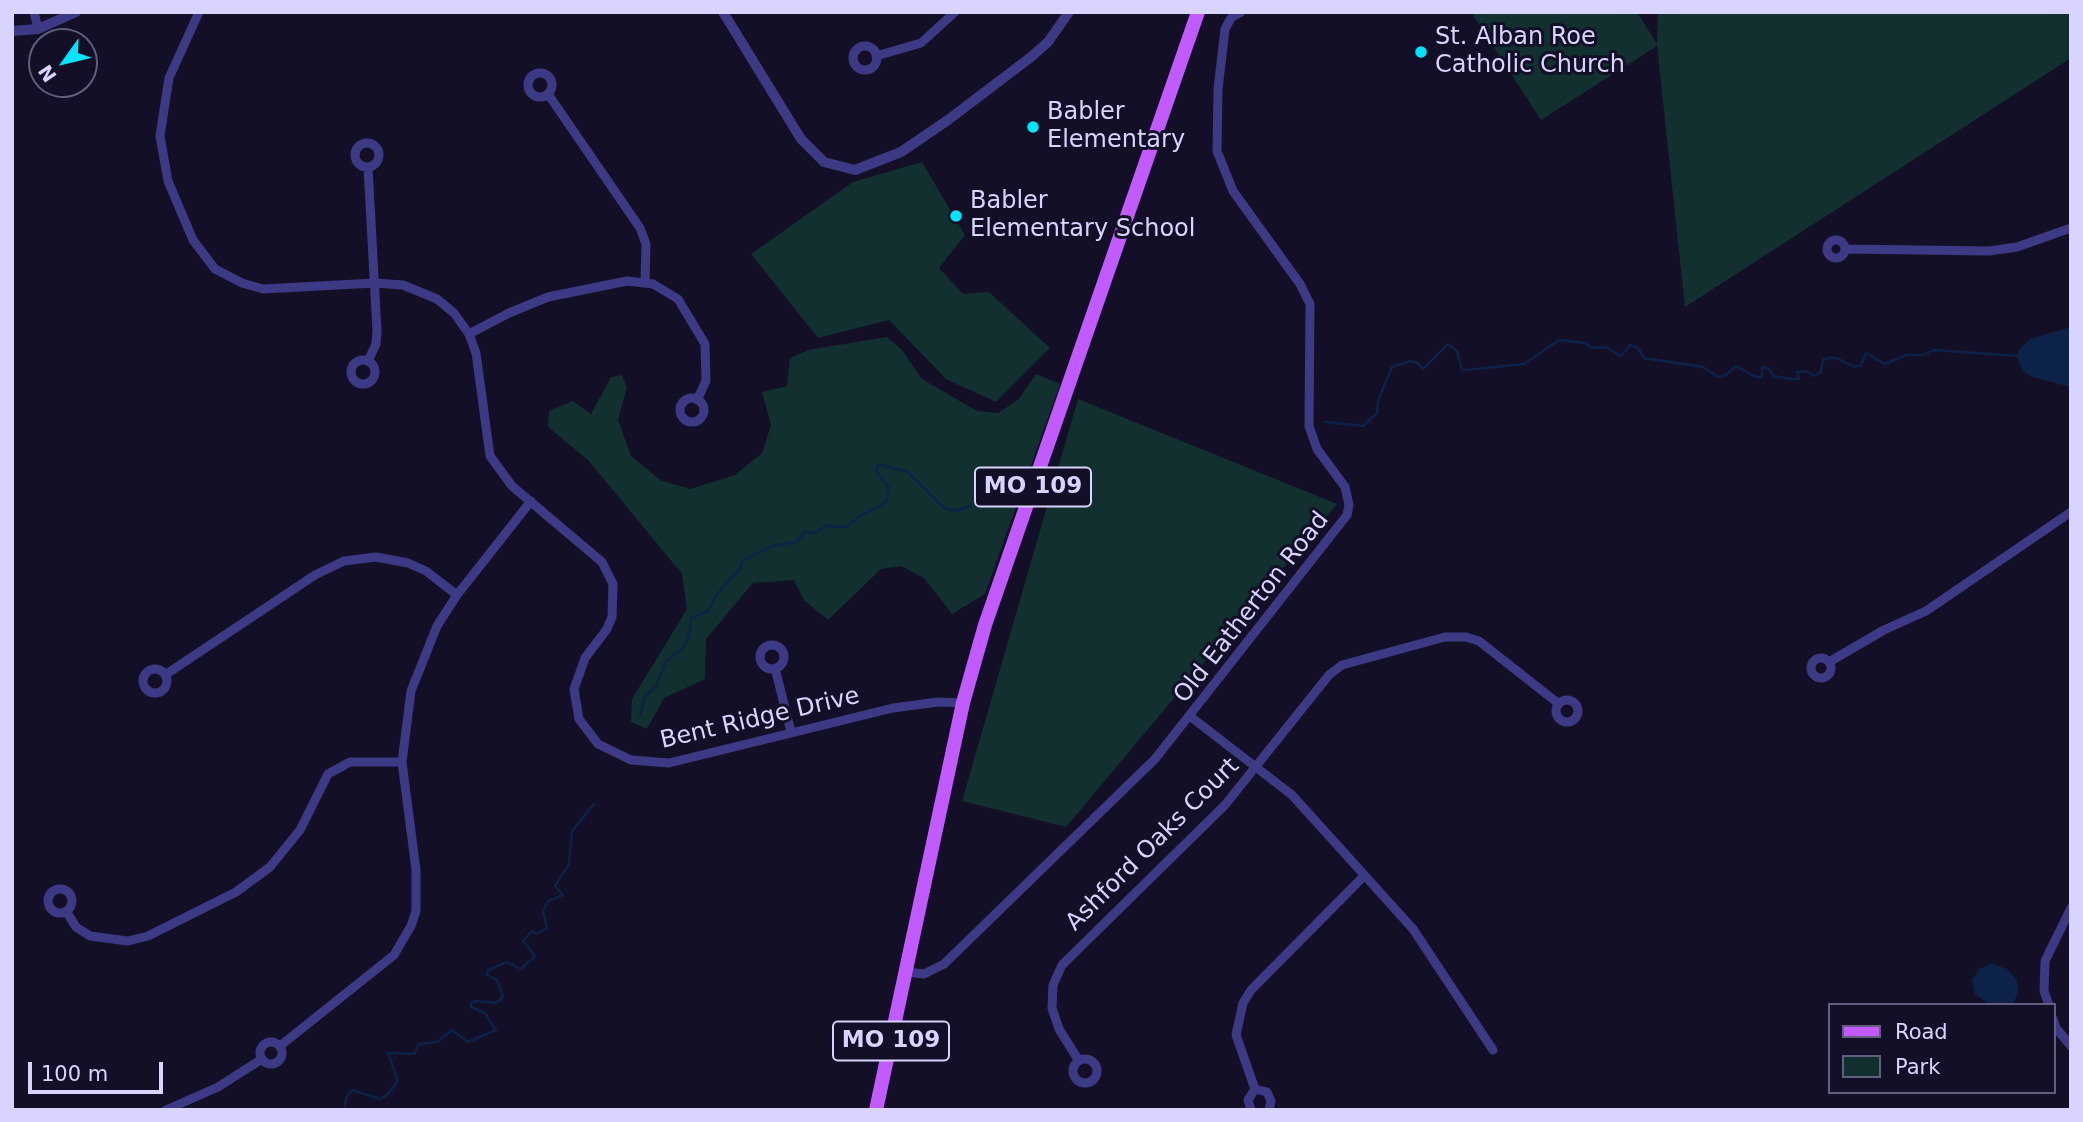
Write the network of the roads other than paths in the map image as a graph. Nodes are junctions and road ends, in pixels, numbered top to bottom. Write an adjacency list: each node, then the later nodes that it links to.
1 (76, 12): 8 (street)
2 (200, 12): 15 (street, Bent Ridge Drive)
3 (723, 12): 4 (street)
4 (1069, 12)
5 (1198, 12): 25 (main road, MO 109)
6 (1241, 12): 27 (street, Old Eatherton Road)
7 (952, 13): 9 (street)
8 (40, 28)
9 (876, 56)
10 (548, 94): 14 (street)
11 (368, 167): 15 (street)
12 (2071, 228): 13 (street)
13 (1846, 248)
14 (645, 282): 16 (street); 18 (street)
15 (375, 283): 16 (street, Bent Ridge Drive); 17 (street)
16 (469, 334): 19 (street, Bent Ridge Drive)
17 (368, 361)
18 (697, 400)
19 (531, 501): 21 (street); 28 (street, Bent Ridge Drive)
20 (2071, 512): 22 (street)
21 (457, 595): 24 (street); 29 (street)
22 (1829, 662)
23 (775, 668): 28 (street)
24 (165, 675)
25 (963, 703): 28 (street, Bent Ridge Drive); 34 (main road, MO 109)
26 (1559, 704): 30 (street, Ashford Oaks Court)
27 (1191, 717): 30 (street); 34 (street, Old Eatherton Road)
28 (791, 732)
29 (402, 762): 33 (street); 37 (street)
30 (1257, 767): 31 (street); 41 (street, Ashford Oaks Court)
31 (1364, 876): 39 (street); 42 (street)
32 (2071, 908): 35 (street)
33 (66, 911)
34 (906, 972): 44 (main road, MO 109)
35 (2048, 1003)
36 (2055, 1025): 38 (street)
37 (280, 1046): 40 (street); 40 (street)
38 (2071, 1046)
39 (1493, 1050)
40 (262, 1059): 43 (street)
41 (1079, 1061)
42 (1255, 1089): 45 (street); 46 (street)
43 (166, 1110)
44 (876, 1110)
45 (1251, 1110)
46 (1269, 1110)

